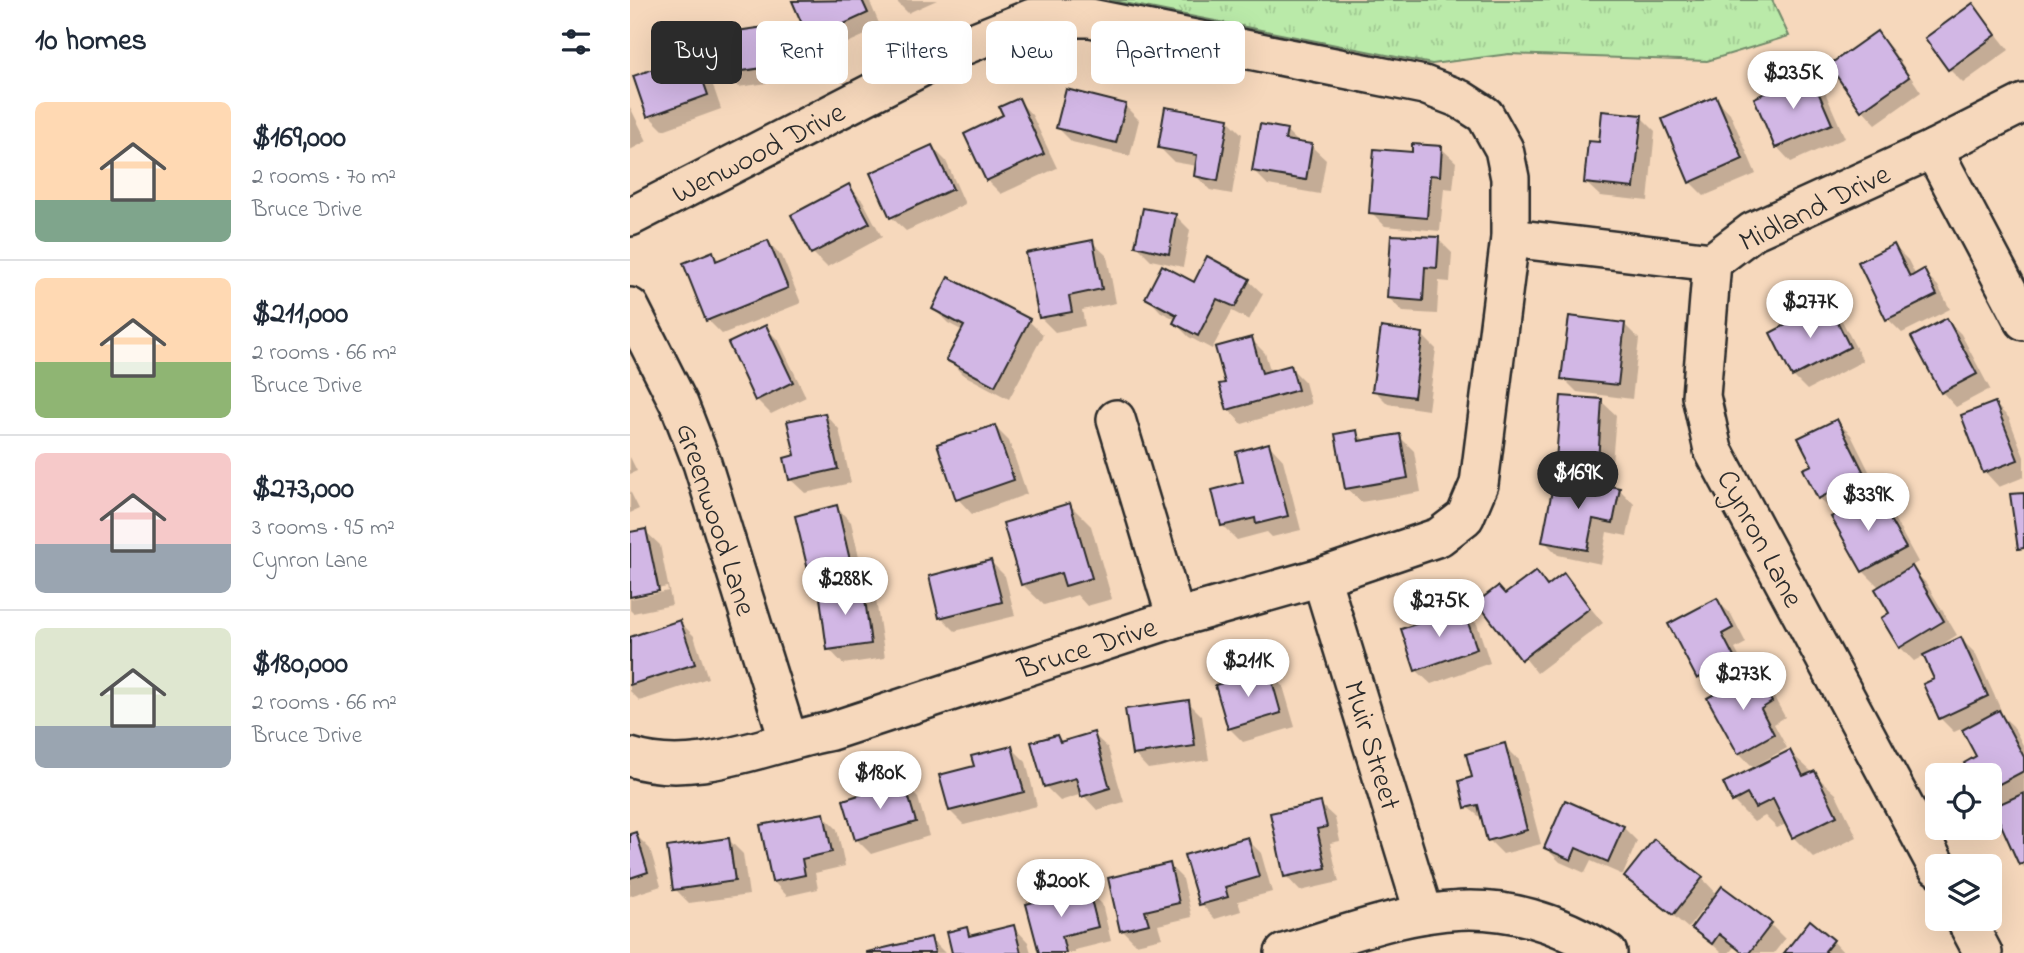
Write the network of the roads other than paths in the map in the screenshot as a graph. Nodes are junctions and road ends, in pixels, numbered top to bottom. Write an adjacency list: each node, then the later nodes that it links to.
1 (2024, 103): 2 (street, Midland Drive)
2 (1933, 149): 5 (street, Midland Drive); 7 (street)
3 (630, 217): 4 (street, Wenwood Drive)
4 (1510, 238): 5 (street, Midland Drive); 9 (street, Bruce Drive)
5 (1712, 262): 13 (street, Cynron Lane)
6 (630, 307): 11 (street, Greenwood Lane)
7 (2024, 321)
8 (1115, 419): 10 (street)
9 (1321, 576): 10 (street, Bruce Drive); 14 (street, Muir Street)
10 (1176, 618): 11 (street, Bruce Drive)
11 (788, 739): 12 (street, Bruce Drive)
12 (630, 757)
13 (1930, 854)
14 (1424, 914): 16 (street); 17 (street)
15 (1971, 931): 18 (street)
16 (1284, 953)
17 (1608, 953)
18 (1983, 953)

